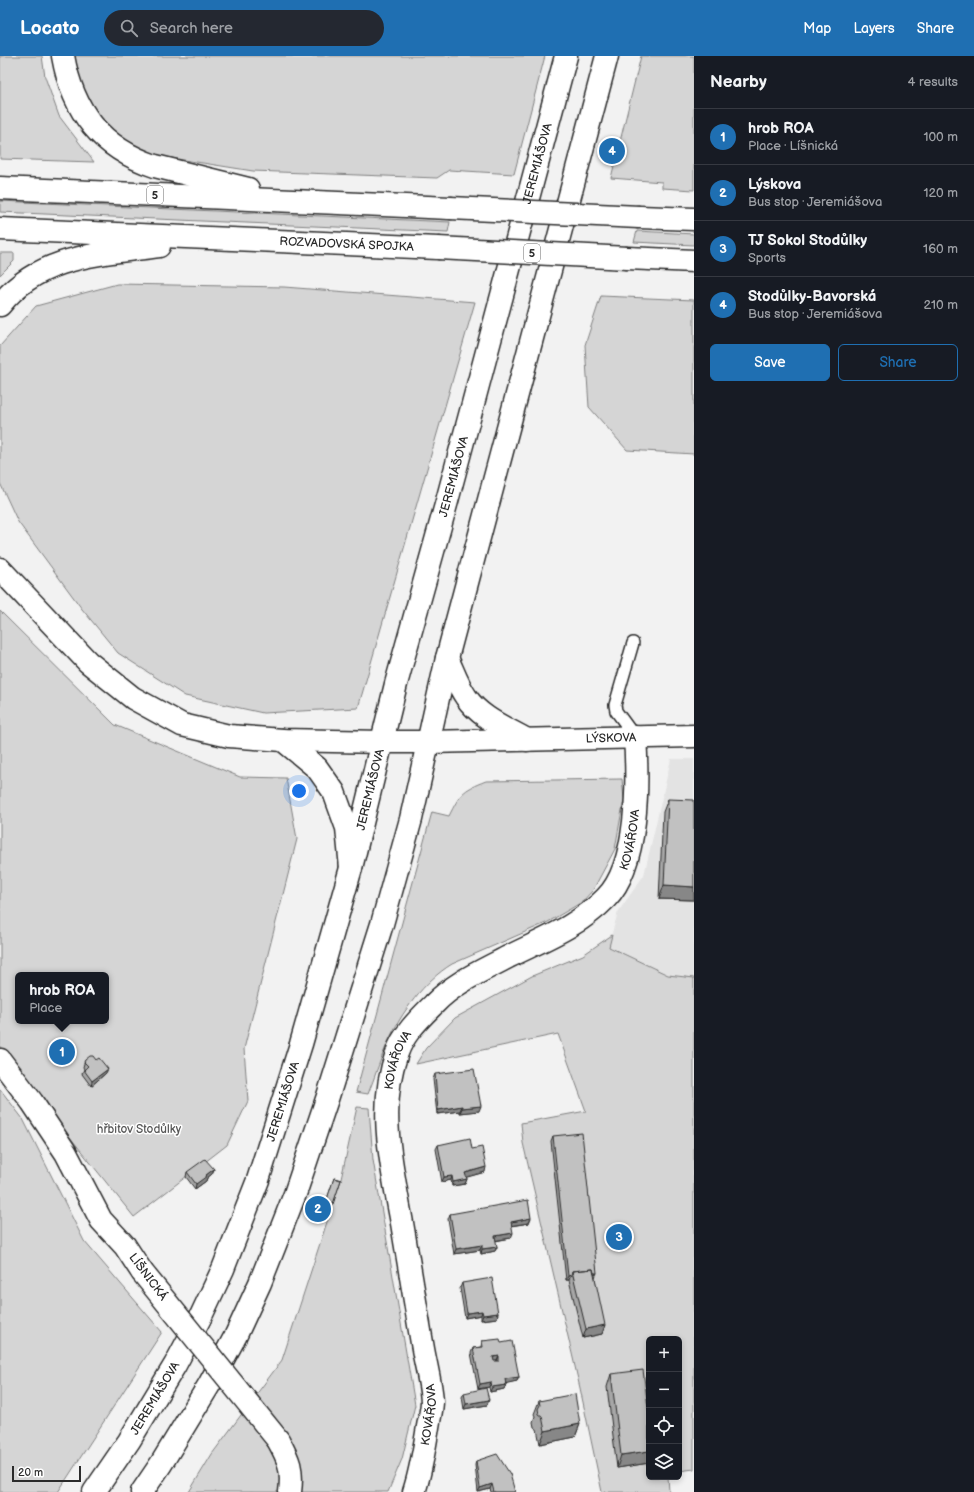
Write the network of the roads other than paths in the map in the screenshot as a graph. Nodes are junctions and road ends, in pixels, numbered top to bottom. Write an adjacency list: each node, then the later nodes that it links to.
1 (63, 56): 5 (main road)
2 (566, 56): 18 (main road, JEREMIÁŠOVA)
3 (607, 56): 13 (main road)
4 (0, 188): 5 (main road, 5)
5 (310, 202): 6 (main road, 5, bridge)
6 (694, 219)
7 (0, 229): 8 (main road, ROZVADOVSKÁ SPOJKA / 5)
8 (216, 239): 9 (main road, ROZVADOVSKÁ SPOJKA / 5, bridge); 10 (main road)
9 (694, 261)
10 (0, 305)
11 (0, 569): 16 (main road, LÝSKOVA)
12 (633, 643): 15 (lane)
13 (447, 658): 17 (main road, LÝSKOVA); 19 (main road)
14 (694, 736): 15 (main road, LÝSKOVA)
15 (635, 737): 17 (main road, LÝSKOVA); 25 (main road, KOVÁŘOVA)
16 (283, 740): 18 (main road, LÝSKOVA); 20 (main road)
17 (528, 740): 19 (main road, LÝSKOVA)
18 (382, 742): 19 (main road, LÝSKOVA); 20 (main road, JEREMIÁŠOVA)
19 (428, 742): 23 (main road)
20 (350, 868): 22 (main road, JEREMIÁŠOVA)
21 (0, 1060): 24 (main road, LÍŠNICKÁ, bridge)
22 (94, 1492)
23 (142, 1492)
24 (290, 1492)
25 (414, 1492)

